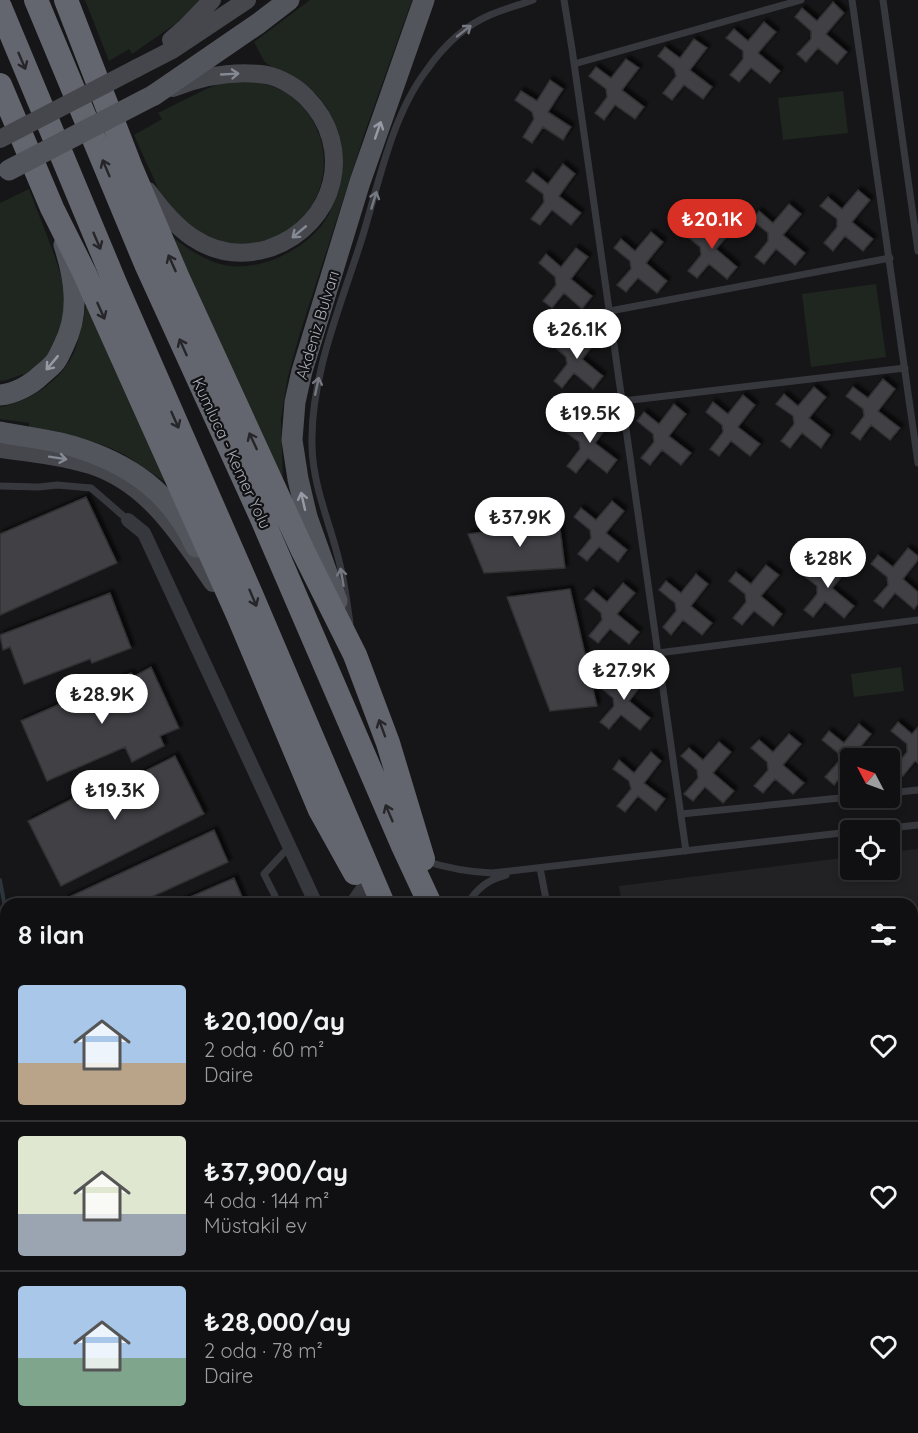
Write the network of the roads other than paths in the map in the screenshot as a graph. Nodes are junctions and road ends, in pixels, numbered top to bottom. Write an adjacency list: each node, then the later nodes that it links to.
1 (36, 0): 46 (highway, Kumluca - Kemer Yolu, one-way to 1)
2 (66, 0): 18 (highway, Kumluca - Kemer Yolu)
3 (212, 0): 14 (street)
4 (247, 0): 14 (street)
5 (289, 0): 16 (main road)
6 (424, 0): 35 (main road, Akdeniz Bulvarı, one-way to 6)
7 (533, 0): 35 (lane, one-way to 7)
8 (564, 0): 13 (lane)
9 (801, 0): 13 (lane)
10 (852, 0): 22 (lane)
11 (883, 0): 21 (lane)
12 (0, 7): 52 (highway, one-way to 52)
13 (574, 64): 23 (lane)
14 (137, 68): 17 (street, bridge)
15 (0, 85): 20 (highway)
16 (154, 95): 18 (street, one-way to 18); 19 (main road, bridge)
17 (0, 139)
18 (131, 168): 35 (highway, Kumluca - Kemer Yolu, one-way to 18)
19 (3, 174)
20 (52, 208): 25 (main road, one-way to 25); 39 (highway, one-way to 39)
21 (918, 251)
22 (890, 258): 23 (lane); 24 (lane)
23 (610, 311): 26 (lane)
24 (905, 368): 26 (lane); 29 (lane)
25 (0, 396)
26 (622, 401): 34 (lane)
27 (0, 432): 32 (main road)
28 (0, 448): 32 (street, one-way to 32)
29 (918, 463)
30 (0, 486): 31 (lane)
31 (129, 520): 44 (street)
32 (213, 583): 39 (main road)
33 (918, 620): 34 (lane)
34 (658, 653): 40 (lane)
35 (356, 656): 46 (highway, Kumluca - Kemer Yolu, one-way to 35)
36 (918, 790): 37 (lane)
37 (900, 792)
38 (840, 797): 40 (lane)
39 (320, 810): 51 (highway)
40 (681, 814): 45 (lane)
41 (918, 825): 42 (lane)
42 (900, 827)
43 (840, 833): 45 (lane)
44 (290, 846): 49 (lane); 50 (street)
45 (687, 851): 47 (lane)
46 (414, 856): 48 (lane); 53 (highway, Kumluca - Kemer Yolu); 54 (highway, Kumluca - Kemer Yolu)
47 (540, 868): 48 (lane); 56 (lane)
48 (523, 870): 55 (lane)
49 (276, 898)
50 (313, 898)
51 (362, 898)
52 (380, 898)
53 (428, 898)
54 (434, 898)
55 (471, 898)
56 (547, 898)

